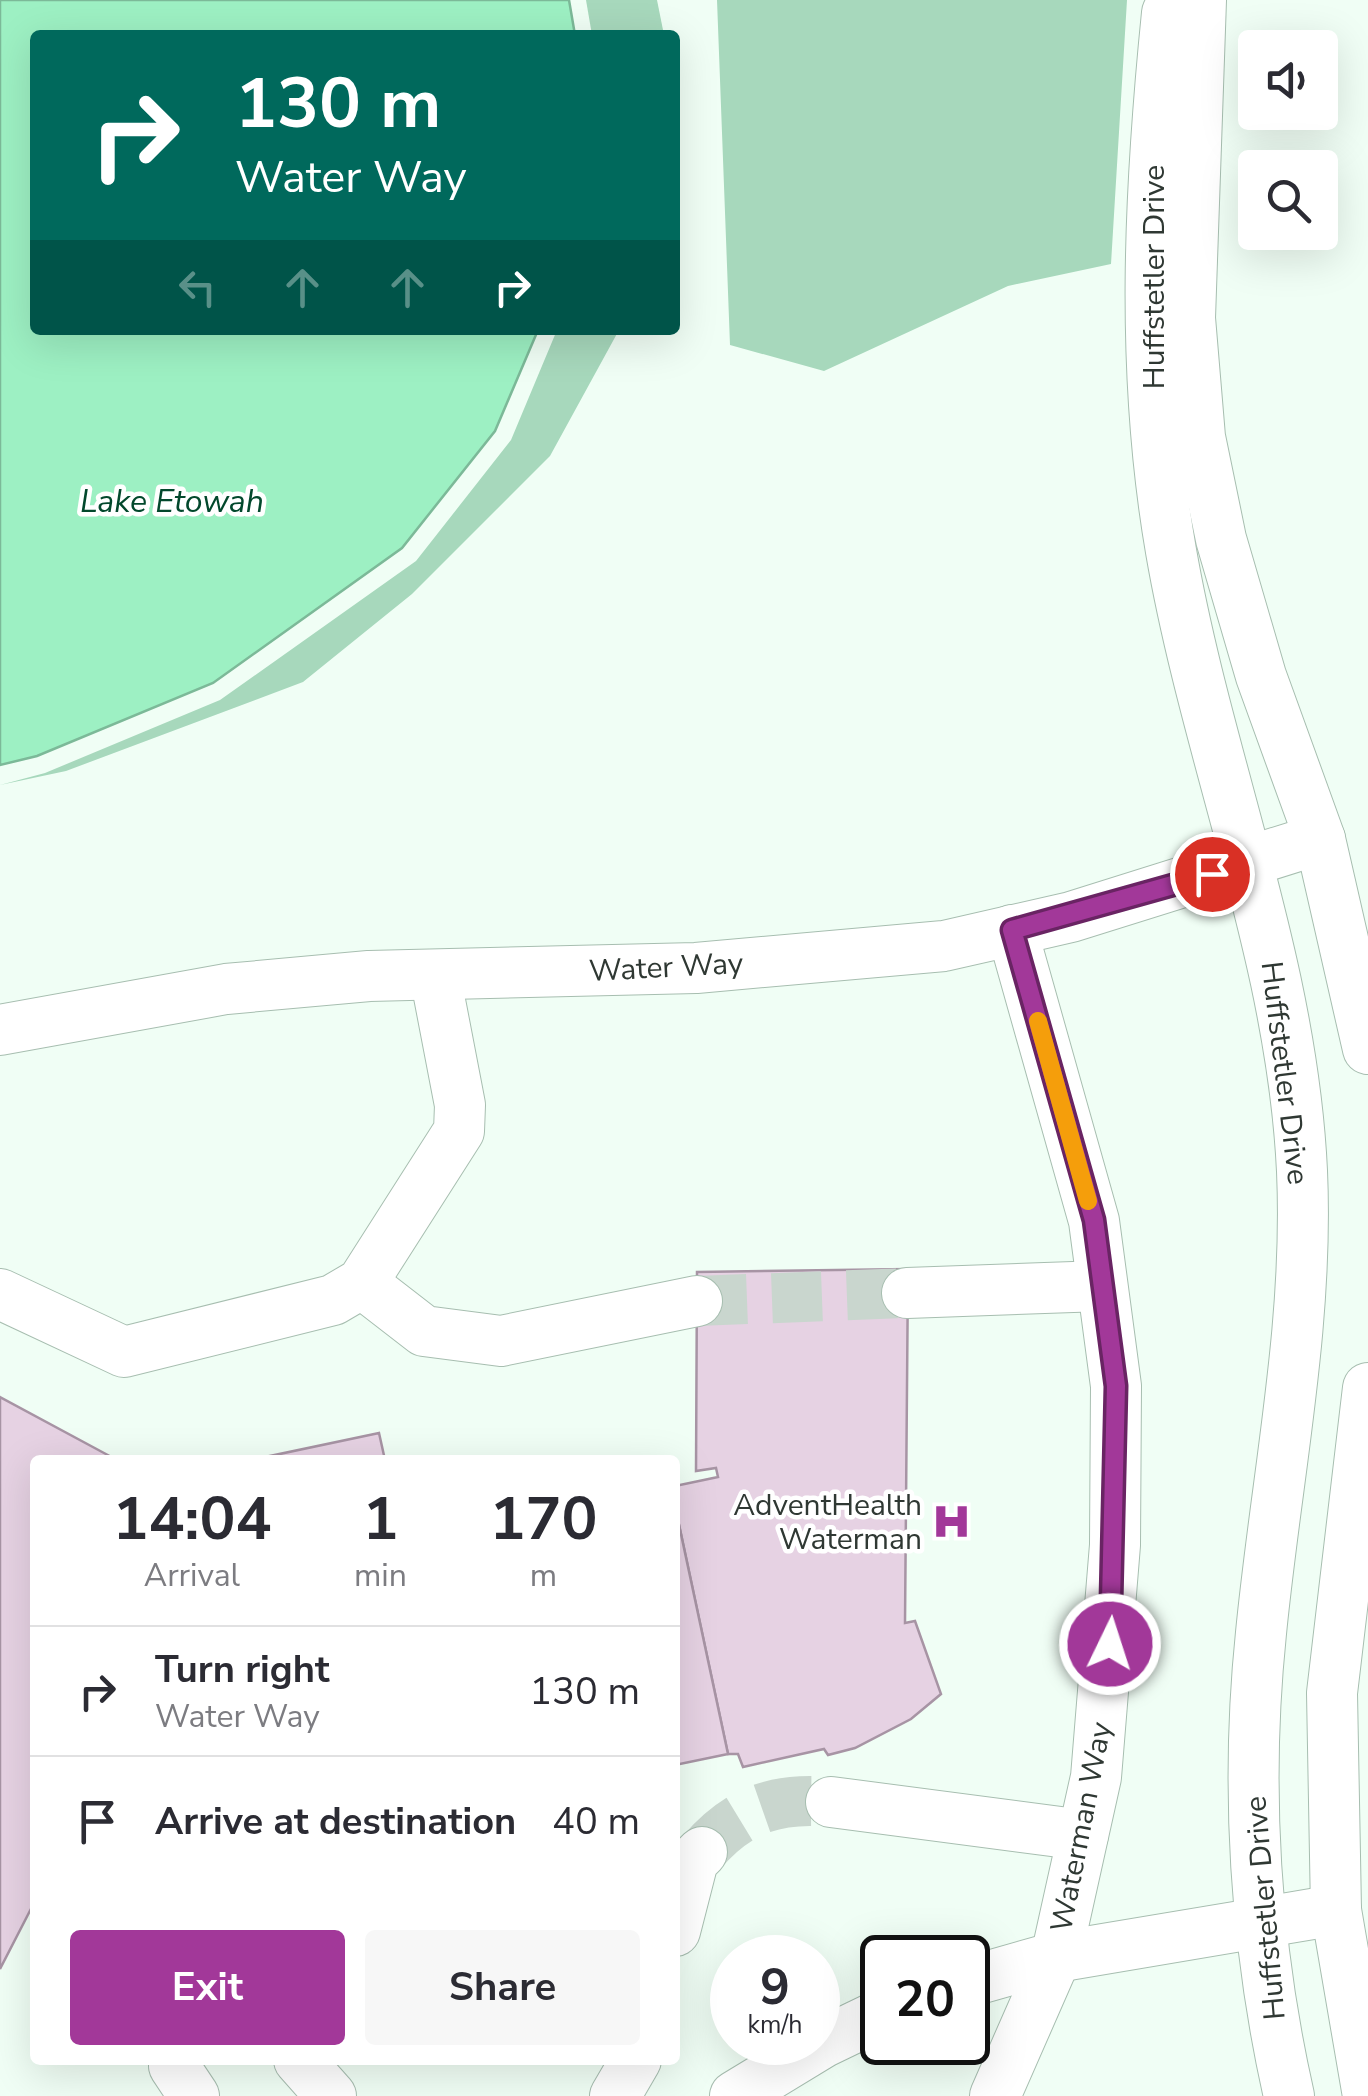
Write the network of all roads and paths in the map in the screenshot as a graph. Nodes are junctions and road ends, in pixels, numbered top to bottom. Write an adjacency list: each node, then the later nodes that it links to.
1 (1174, 0): 4 (street, Huffstetler Drive)
2 (1200, 0): 3 (street, Huffstetler Drive)
3 (1320, 839): 4 (street, Water Way); 8 (street, Huffstetler Drive)
4 (1247, 863): 5 (street, Water Way); 15 (street, Huffstetler Drive)
5 (1012, 930): 6 (street, Water Way); 10 (street, Waterman Way)
6 (435, 975): 7 (street, Water Way); 9 (street)
7 (0, 1030)
8 (1368, 1049)
9 (362, 1283): 12 (street); 13 (street)
10 (1102, 1286): 11 (street); 18 (street, Waterman Way)
11 (908, 1293)
12 (0, 1294)
13 (697, 1302)
14 (1368, 1388): 16 (street)
15 (1280, 1464): 16 (street); 22 (street, Huffstetler Drive)
16 (1362, 1471): 20 (street)
17 (832, 1802): 18 (street)
18 (1083, 1835): 23 (street, Waterman Way)
19 (702, 1852): 21 (street)
20 (1336, 1910): 22 (street, Waterman Way); 33 (street)
21 (680, 1912)
22 (1262, 1920): 23 (street, Waterman Way); 32 (street, Huffstetler Drive)
23 (1056, 1956): 24 (street); 31 (street, Waterman Way)
24 (990, 1976)
25 (860, 2025): 30 (street)
26 (304, 2065): 28 (street)
27 (633, 2065): 29 (street)
28 (332, 2096)
29 (615, 2096)
30 (734, 2096)
31 (995, 2096)
32 (1289, 2096)
33 (1368, 2096)

